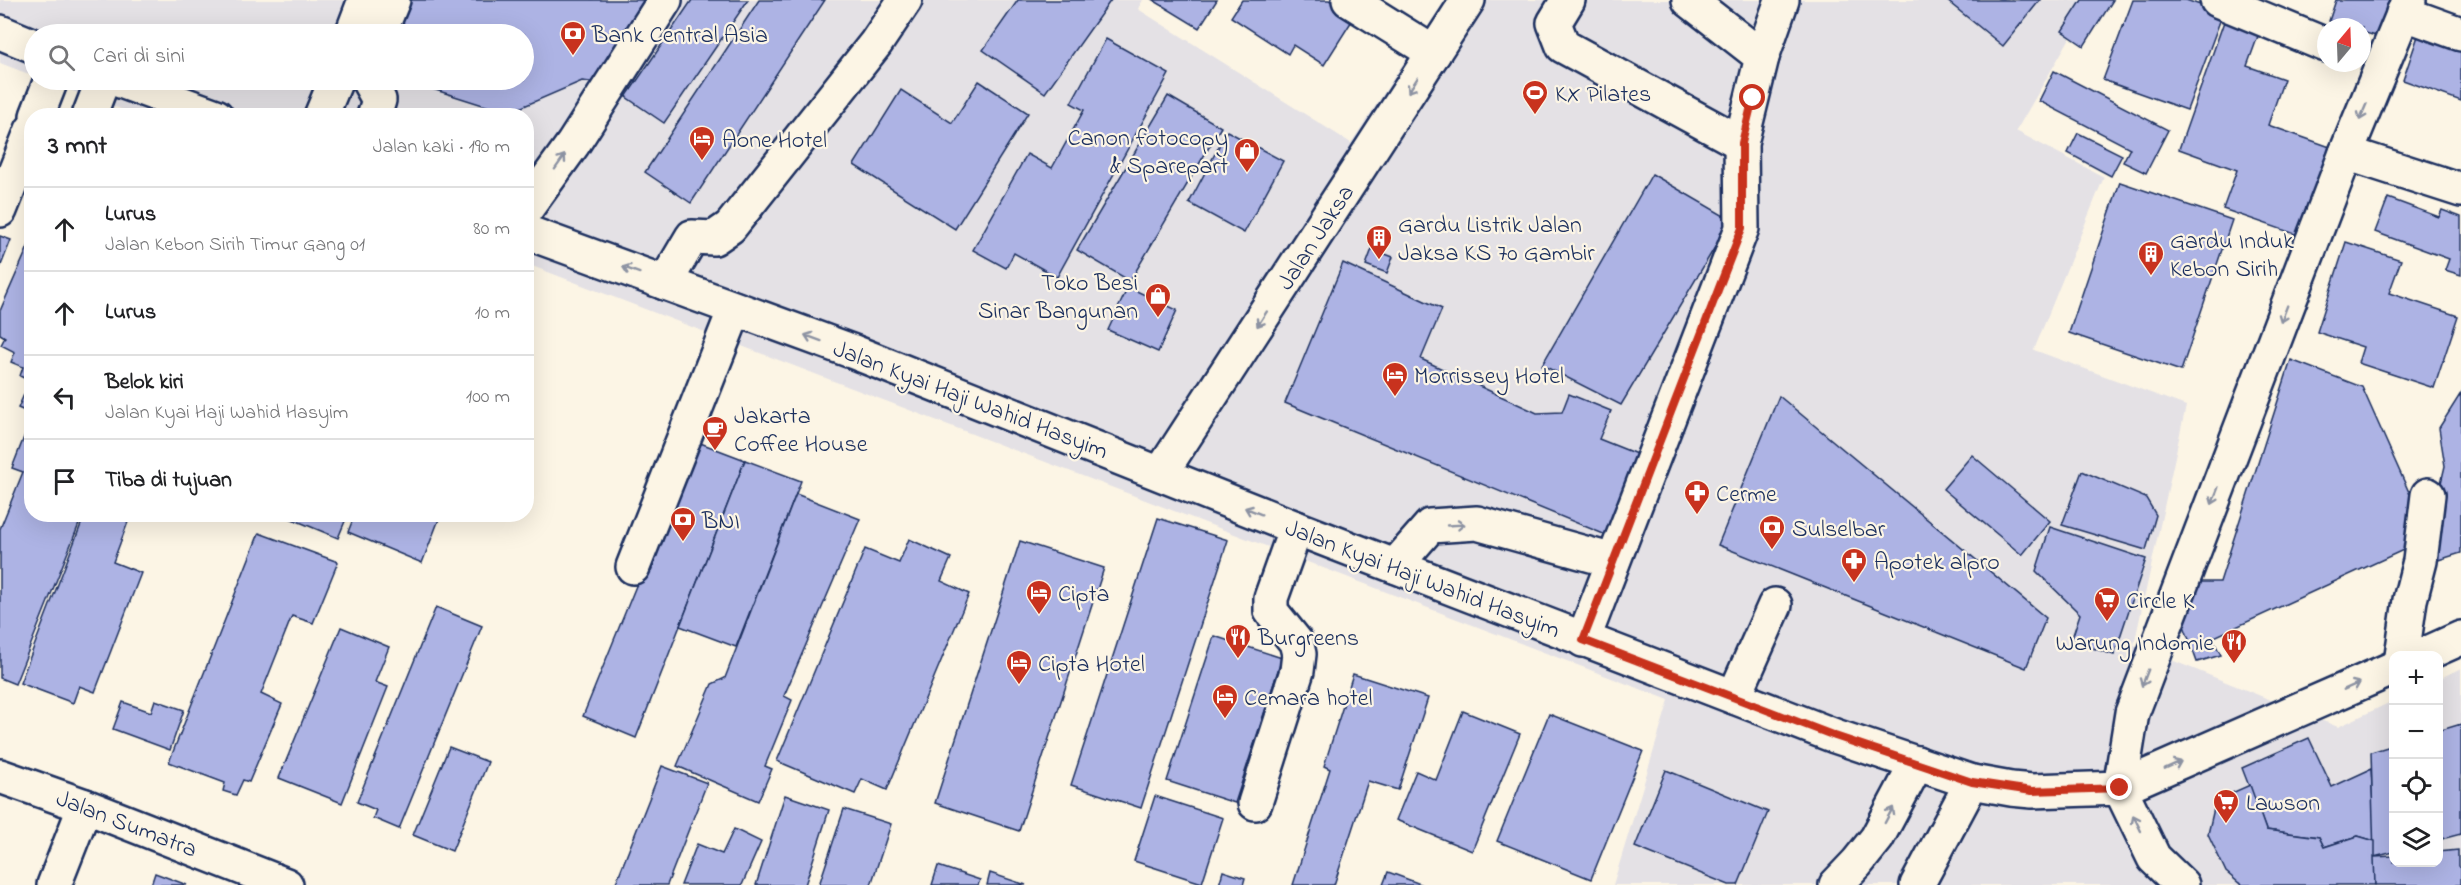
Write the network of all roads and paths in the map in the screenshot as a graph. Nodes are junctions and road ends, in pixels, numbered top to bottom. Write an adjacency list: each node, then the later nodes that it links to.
1 (365, 0): 12 (street)
2 (393, 0): 13 (street)
3 (665, 0): 35 (street, one-way to 3)
4 (905, 0): 38 (street)
5 (1350, 0): 18 (street)
6 (1468, 0): 18 (street, Jalan Jaksa)
7 (1568, 0): 32 (street)
8 (1689, 0): 19 (street)
9 (1782, 0): 19 (street)
10 (2217, 0): 16 (street)
11 (2406, 7): 15 (street); 20 (street)
12 (356, 24)
13 (383, 24)
14 (0, 32): 17 (street)
15 (2461, 34)
16 (2317, 41)
17 (24, 42)
18 (1434, 53): 40 (street, Jalan Jaksa, one-way to 40)
19 (1762, 57): 32 (street)
20 (2372, 64): 33 (street, one-way to 33)
21 (47, 90): 26 (street)
22 (99, 90): 27 (street)
23 (145, 90): 28 (street)
24 (332, 90): 29 (street)
25 (374, 90): 30 (street)
26 (40, 108)
27 (92, 108)
28 (194, 108)
29 (324, 108)
30 (376, 108)
31 (18, 141): 36 (street)
32 (1742, 143): 43 (street)
33 (2346, 153): 34 (street); 56 (street, one-way to 56)
34 (2461, 190)
35 (534, 203)
36 (0, 210)
37 (534, 218): 38 (street, Jalan Kyai Haji Wahid Hasyim, one-way to 37)
38 (665, 283): 39 (street, Jalan Kyai Haji Wahid Hasyim)
39 (735, 309): 40 (street, Jalan Kyai Haji Wahid Hasyim, one-way to 39); 44 (street)
40 (1161, 473): 42 (street, Jalan Kyai Haji Wahid Hasyim, one-way to 40)
41 (2428, 495): 49 (street)
42 (1296, 528): 45 (street, Jalan Kyai Haji Wahid Hasyim); 57 (street)
43 (1613, 561): 45 (street, one-way to 43); 48 (street)
44 (633, 567)
45 (1395, 567): 48 (street, Jalan Kyai Haji Wahid Hasyim)
46 (1775, 605): 52 (street)
47 (2461, 638): 50 (street)
48 (1583, 640): 52 (street, Jalan Kyai Haji Wahid Hasyim)
49 (2403, 651)
50 (2432, 651)
51 (2389, 670): 56 (street, Jalan Kyai Haji Wahid Hasyim, one-way to 51)
52 (1734, 697): 53 (street, Jalan Kyai Haji Wahid Hasyim)
53 (1917, 763): 55 (street, Jalan Kyai Haji Wahid Hasyim); 61 (street, one-way to 53)
54 (0, 776): 58 (street, Jalan Sumatra)
55 (1972, 782): 56 (street, Jalan Kyai Haji Wahid Hasyim); 62 (street)
56 (2120, 788): 63 (street, one-way to 56)
57 (1255, 803)
58 (85, 806): 59 (street); 60 (street, Jalan Sumatra)
59 (54, 885)
60 (286, 885)
61 (1836, 885)
62 (1917, 885)
63 (2182, 885)

